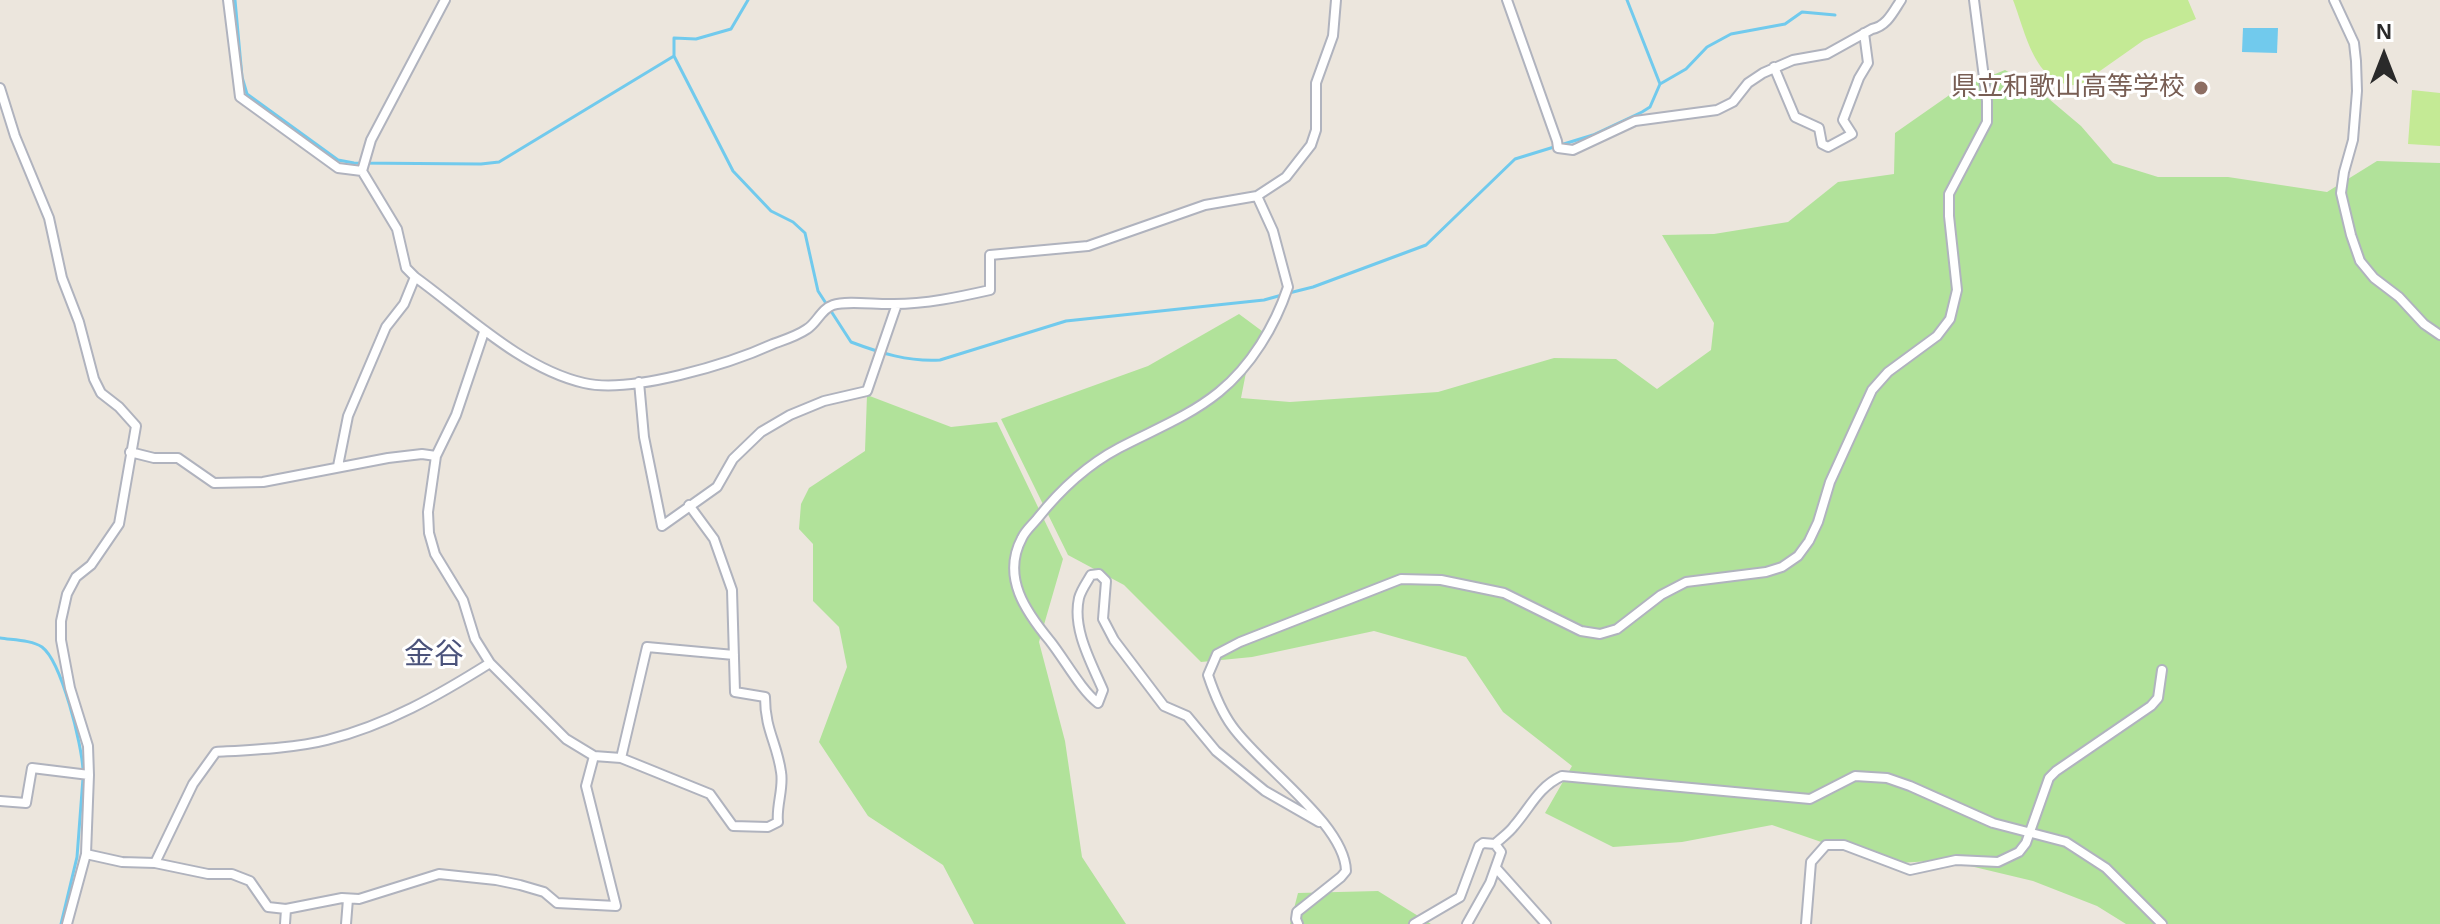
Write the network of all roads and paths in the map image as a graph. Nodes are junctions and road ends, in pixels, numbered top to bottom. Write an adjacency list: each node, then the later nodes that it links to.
1 (228, 0): 11 (street)
2 (445, 0): 11 (street)
3 (1336, 0): 12 (street)
4 (1507, 0): 9 (street)
5 (1901, 0): 8 (street)
6 (1974, 0): 29 (street)
7 (2334, 0): 16 (street)
8 (1864, 33): 9 (street); 9 (street)
9 (1774, 67)
10 (0, 88): 18 (street)
11 (362, 171): 13 (street)
12 (1257, 196): 14 (street); 29 (street)
13 (415, 277): 15 (street); 20 (street)
14 (897, 304): 17 (street); 21 (street)
15 (484, 332): 17 (street); 19 (street)
16 (2440, 335)
17 (639, 382): 21 (street)
18 (130, 452): 20 (street); 27 (street)
19 (436, 456): 20 (street); 23 (street)
20 (338, 466)
21 (689, 505): 22 (street)
22 (734, 655): 26 (street); 26 (street)
23 (490, 663): 25 (street); 33 (street)
24 (2162, 670): 30 (street)
25 (594, 756): 26 (street); 35 (street)
26 (621, 758)
27 (89, 775): 28 (street); 32 (street)
28 (0, 801)
29 (1328, 828): 40 (street)
30 (2030, 832): 31 (street); 44 (street); 45 (street)
31 (1495, 844): 34 (street); 41 (street)
32 (86, 854): 33 (street); 37 (street)
33 (155, 863): 36 (street)
34 (1496, 868): 42 (street); 43 (street)
35 (348, 899): 36 (street); 39 (street)
36 (286, 909): 38 (street)
37 (67, 924)
38 (285, 924)
39 (346, 924)
40 (1298, 924)
41 (1414, 924)
42 (1467, 924)
43 (1546, 924)
44 (1806, 924)
45 (2162, 924)

